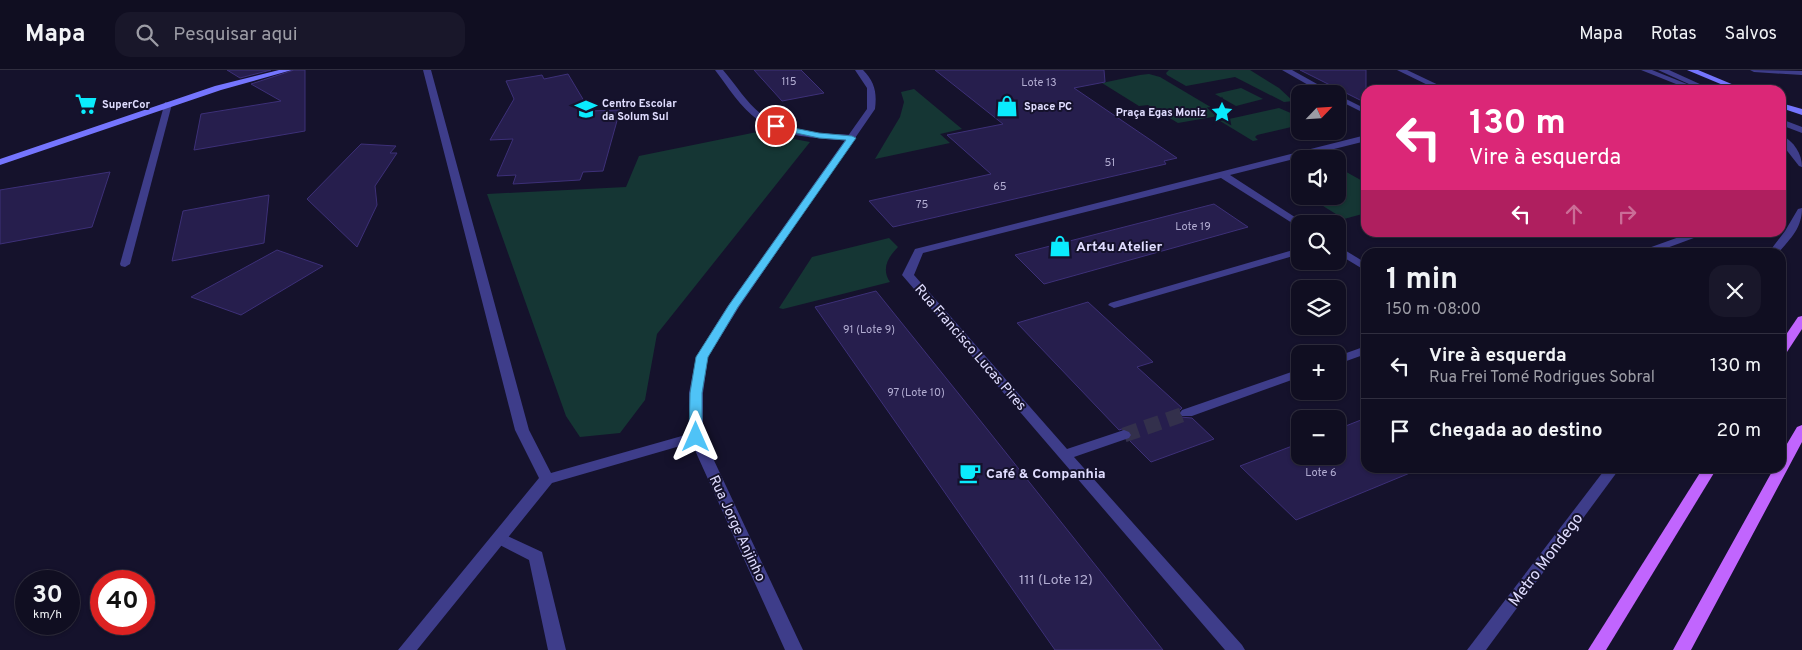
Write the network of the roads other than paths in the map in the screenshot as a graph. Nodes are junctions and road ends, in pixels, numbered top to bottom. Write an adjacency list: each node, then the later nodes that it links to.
1 (288, 70): 18 (main road)
2 (427, 70): 56 (street)
3 (719, 70): 24 (street)
4 (859, 70): 24 (street, Rua Jorge Anjinho)
5 (1286, 70): 12 (street)
6 (1401, 70): 13 (street)
7 (1645, 70): 14 (street)
8 (1662, 70): 15 (street)
9 (1691, 70): 16 (main road)
10 (1754, 70): 11 (street)
11 (1802, 73)
12 (1314, 85)
13 (1434, 85)
14 (1685, 85)
15 (1697, 85)
16 (1729, 85)
17 (1346, 101): 20 (street)
18 (168, 104): 27 (main road); 39 (street)
19 (1786, 107): 21 (main road)
20 (1361, 109)
21 (1802, 112)
22 (1786, 124): 23 (street)
23 (1802, 130)
24 (852, 138): 50 (street, Rua Jorge Anjinho)
25 (1361, 139): 29 (street, Rua Francisco Lucas Pires)
26 (1786, 142): 28 (street)
27 (0, 162)
28 (1802, 164)
29 (1223, 175): 31 (street); 51 (street, Rua Francisco Lucas Pires)
30 (1802, 211): 33 (street)
31 (1291, 219)
32 (1690, 237): 35 (street)
33 (1786, 237)
34 (1786, 237): 36 (street)
35 (1659, 248)
36 (1777, 248)
37 (1346, 254): 40 (street)
38 (1291, 255): 41 (street)
39 (125, 264)
40 (1361, 265)
41 (1114, 305)
42 (1802, 320): 43 (main road)
43 (1786, 344)
44 (1361, 352): 45 (street)
45 (1346, 357)
46 (1291, 376): 47 (street)
47 (1187, 413)
48 (1802, 430): 52 (main road)
49 (1124, 435): 51 (street)
50 (696, 437): 56 (street); 60 (street, Rua Jorge Anjinho)
51 (1064, 456): 61 (street, Rua Francisco Lucas Pires)
52 (1786, 458)
53 (1609, 473): 62 (street, Metro Mondego)
54 (1707, 473): 63 (main road)
55 (1778, 473): 64 (main road)
56 (547, 479): 57 (street)
57 (498, 538): 58 (street); 59 (street)
58 (407, 650)
59 (557, 650)
60 (794, 650)
61 (1236, 650)
62 (1476, 650)
63 (1597, 650)
64 (1682, 650)

